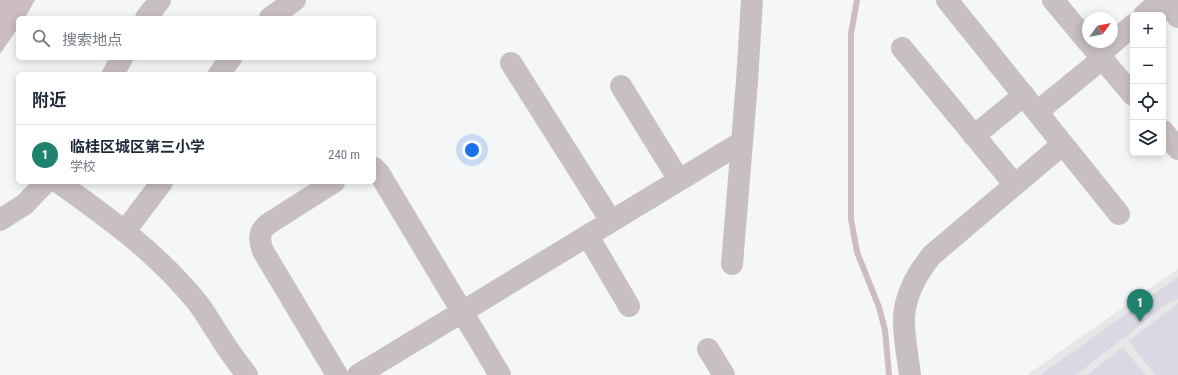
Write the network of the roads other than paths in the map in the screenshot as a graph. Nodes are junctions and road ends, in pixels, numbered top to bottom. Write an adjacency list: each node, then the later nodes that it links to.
1 (160, 0): 8 (street)
2 (295, 0): 9 (street)
3 (752, 0): 24 (street)
4 (947, 0): 21 (street)
5 (1053, 0): 13 (street)
6 (1162, 0): 7 (street); 10 (street)
7 (1148, 12)
8 (148, 16)
9 (273, 16)
10 (1178, 17)
11 (1130, 27): 13 (street)
12 (902, 48): 23 (street)
13 (1094, 49): 20 (street); 21 (street)
14 (121, 60): 17 (street)
15 (230, 60): 18 (street)
16 (511, 63): 36 (street)
17 (114, 72)
18 (220, 72)
19 (621, 86): 28 (street)
20 (1130, 91)
21 (1031, 104): 23 (street); 25 (street)
22 (1166, 135): 26 (street)
23 (974, 136): 33 (street)
24 (742, 142): 28 (street); 39 (street)
25 (1063, 144): 33 (street); 34 (street)
26 (1178, 149)
27 (376, 170): 41 (street)
28 (678, 180): 36 (street)
29 (44, 184): 35 (street)
30 (61, 184): 37 (street)
31 (160, 184): 37 (street)
32 (331, 184): 44 (street)
33 (1015, 185): 48 (street)
34 (1119, 214)
35 (0, 220)
36 (611, 222): 38 (street)
37 (125, 231): 43 (street)
38 (588, 236): 40 (street); 41 (street)
39 (732, 264)
40 (629, 306)
41 (463, 311): 45 (street); 46 (street)
42 (708, 349): 47 (street)
43 (247, 375)
44 (337, 375)
45 (358, 375)
46 (500, 375)
47 (724, 375)
48 (910, 375)

